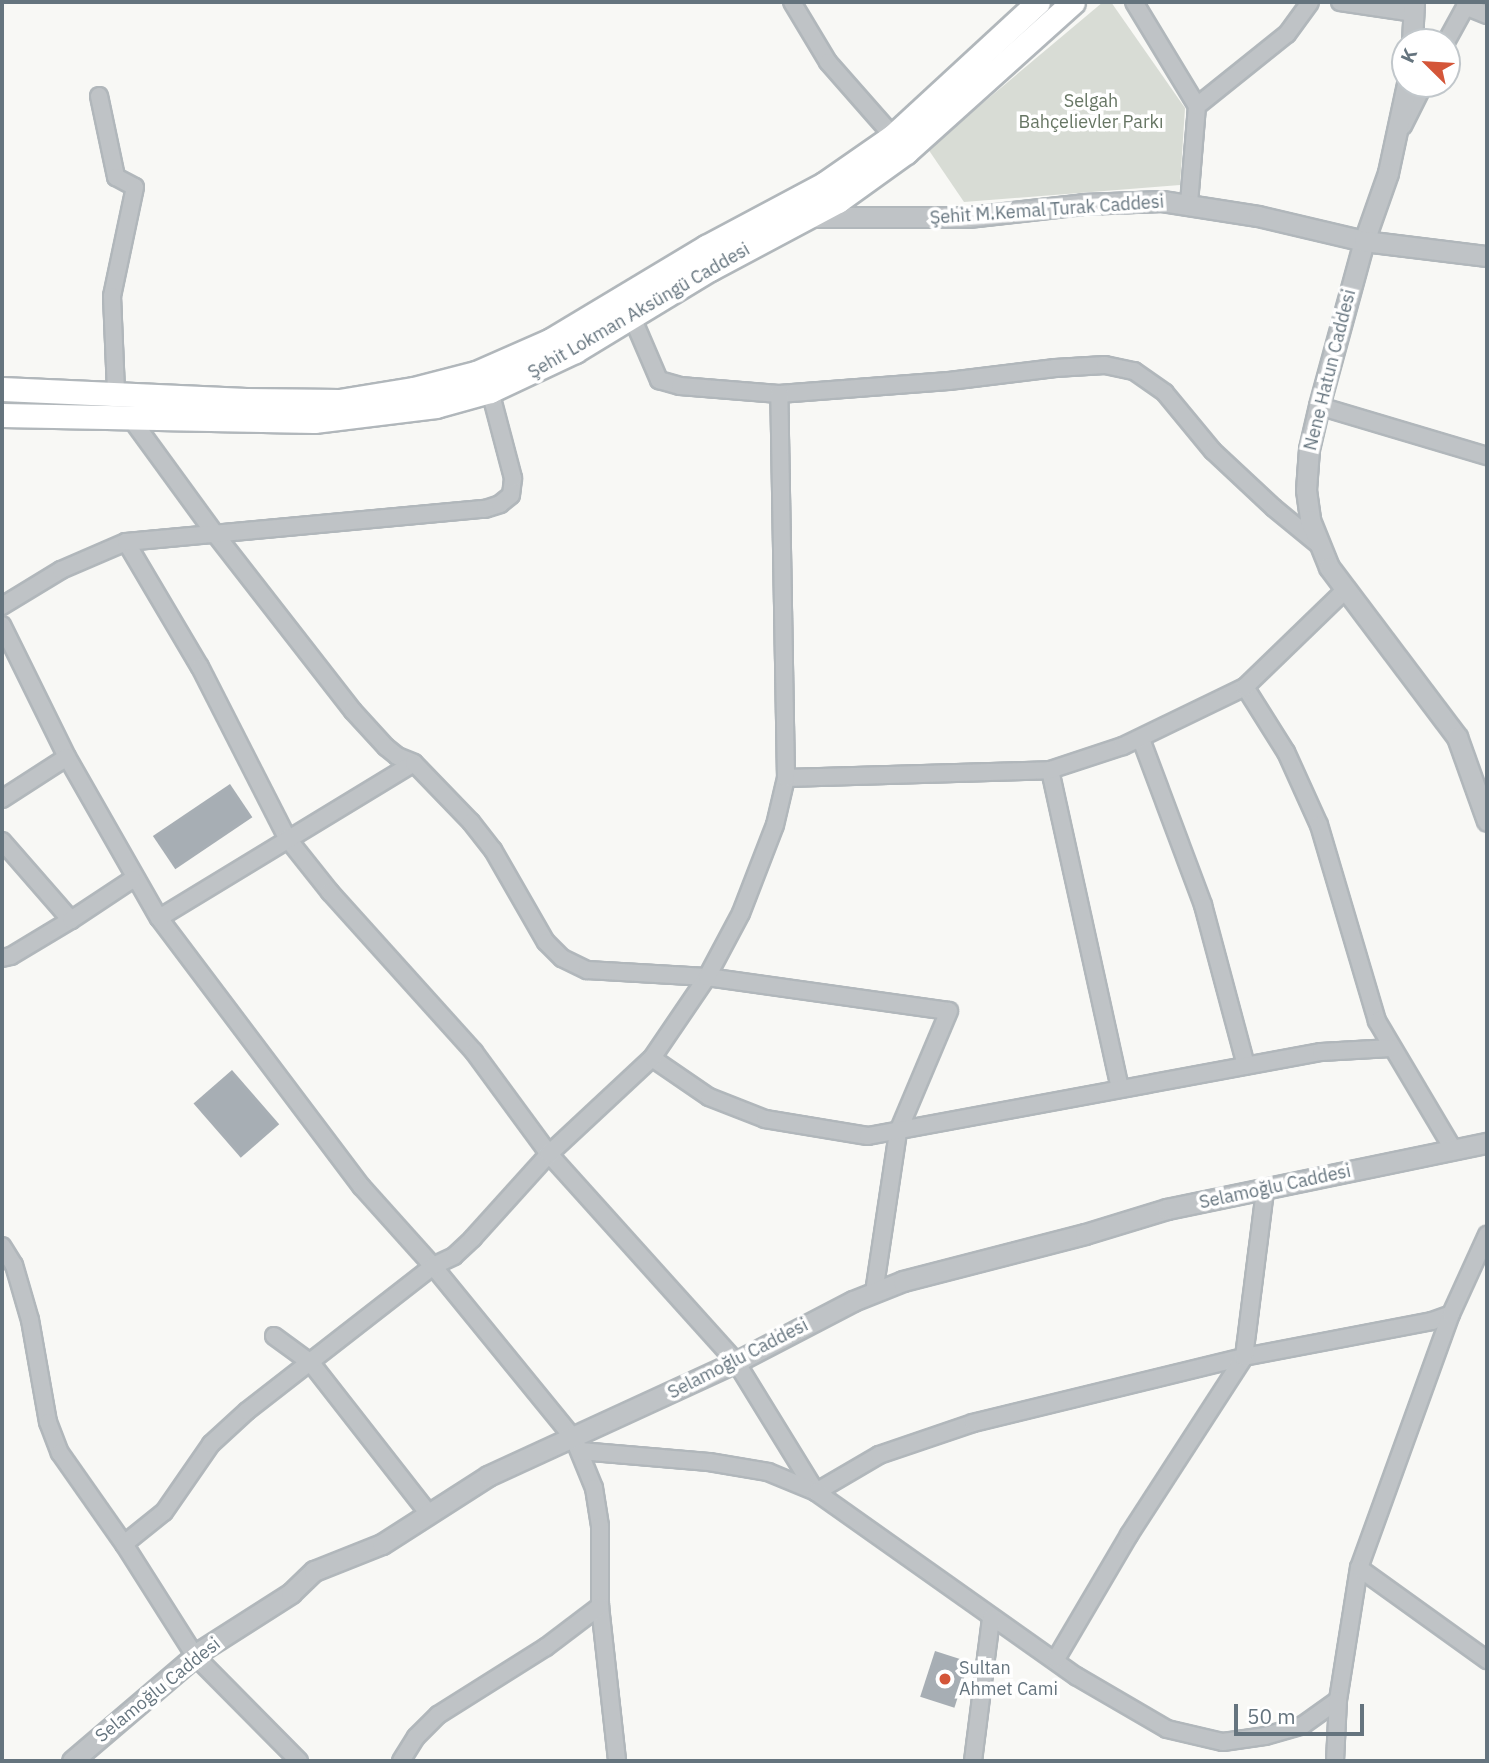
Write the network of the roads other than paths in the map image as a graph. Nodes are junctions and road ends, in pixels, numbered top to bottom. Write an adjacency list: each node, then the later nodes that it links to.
1 (1038, 2): 16 (main road, Şehit Lokman Aksüngü Caddesi)
2 (1073, 2): 19 (main road, Şehit Lokman Aksüngü Caddesi)
3 (1134, 2): 15 (street)
4 (1310, 2): 15 (street)
5 (1340, 2): 8 (street)
6 (797, 3): 16 (street)
7 (1466, 4): 9 (street); 11 (street)
8 (1414, 7): 10 (street)
9 (1487, 15)
10 (1413, 28)
11 (1454, 28)
12 (99, 96): 25 (street)
13 (1404, 98): 17 (street, Nene Hatun Caddesi)
14 (1417, 98): 17 (street)
15 (1197, 106): 18 (street)
16 (893, 136): 25 (main road, Şehit Lokman Aksüngü Caddesi)
17 (1396, 137): 20 (street, Nene Hatun Caddesi)
18 (1189, 203): 19 (street, Şehit M.Kemal Turak Caddesi); 20 (street, Şehit M.Kemal Turak Caddesi)
19 (811, 217): 22 (main road, Şehit Lokman Aksüngü Caddesi)
20 (1364, 241): 21 (street, Şehit M.Kemal Turak Caddesi); 27 (street, Nene Hatun Caddesi)
21 (1487, 256)
22 (632, 317): 24 (main road, Şehit Lokman Aksüngü Caddesi); 26 (street)
23 (2, 389): 25 (main road, Şehit Lokman Aksüngü Caddesi)
24 (490, 391): 29 (main road, Şehit Lokman Aksüngü Caddesi); 31 (street)
25 (116, 393)
26 (779, 394): 33 (street); 42 (street)
27 (1319, 406): 30 (street); 33 (street, Nene Hatun Caddesi)
28 (2, 415): 29 (main road, Şehit Lokman Aksüngü Caddesi)
29 (132, 420): 31 (street)
30 (1487, 456)
31 (216, 535): 32 (street); 40 (street)
32 (126, 542): 35 (street); 45 (street)
33 (1319, 545): 34 (street, Nene Hatun Caddesi)
34 (1344, 591): 37 (street); 44 (street, Nene Hatun Caddesi)
35 (2, 606)
36 (2, 625): 39 (street)
37 (1245, 687): 38 (street); 52 (street)
38 (1141, 739): 41 (street); 54 (street)
39 (67, 757): 43 (street); 47 (street)
40 (414, 763): 45 (street); 51 (street)
41 (1050, 769): 42 (street); 55 (street)
42 (786, 778): 51 (street)
43 (2, 799)
44 (1487, 821)
45 (287, 838): 48 (street); 59 (street)
46 (2, 841): 49 (street)
47 (134, 878): 48 (street); 49 (street)
48 (159, 918): 63 (street)
49 (72, 920): 50 (street)
50 (2, 958)
51 (707, 977): 53 (street); 56 (street)
52 (1391, 1048): 54 (street); 58 (street)
53 (652, 1058): 56 (street); 59 (street)
54 (1247, 1065): 55 (street)
55 (1119, 1088): 56 (street)
56 (898, 1132): 64 (street)
57 (1487, 1143): 58 (street, Selamoğlu Caddesi)
58 (1453, 1149): 60 (street, Selamoğlu Caddesi)
59 (549, 1154): 63 (street); 68 (street)
60 (1265, 1191): 64 (street, Selamoğlu Caddesi); 67 (street)
61 (1487, 1235): 65 (street)
62 (2, 1246): 73 (street)
63 (433, 1266): 69 (street); 70 (street)
64 (874, 1292): 68 (street, Selamoğlu Caddesi)
65 (1451, 1314): 67 (street); 74 (street)
66 (274, 1336): 69 (street)
67 (1244, 1357): 71 (street); 78 (street)
68 (736, 1362): 70 (street, Selamoğlu Caddesi); 71 (street)
69 (312, 1363): 72 (street); 73 (street)
70 (577, 1445): 71 (street); 72 (street, Selamoğlu Caddesi); 75 (street)
71 (816, 1492): 76 (street)
72 (429, 1514): 77 (street, Selamoğlu Caddesi)
73 (124, 1544): 77 (street)
74 (1359, 1568): 79 (street); 80 (street)
75 (600, 1606): 83 (street); 84 (street)
76 (991, 1618): 78 (street); 85 (street)
77 (195, 1656): 81 (street, Selamoğlu Caddesi); 82 (street)
78 (1056, 1659): 80 (street)
79 (1487, 1660)
80 (1338, 1700): 86 (street)
81 (72, 1761)
82 (299, 1761)
83 (401, 1761)
84 (617, 1761)
85 (973, 1761)
86 (1335, 1761)

